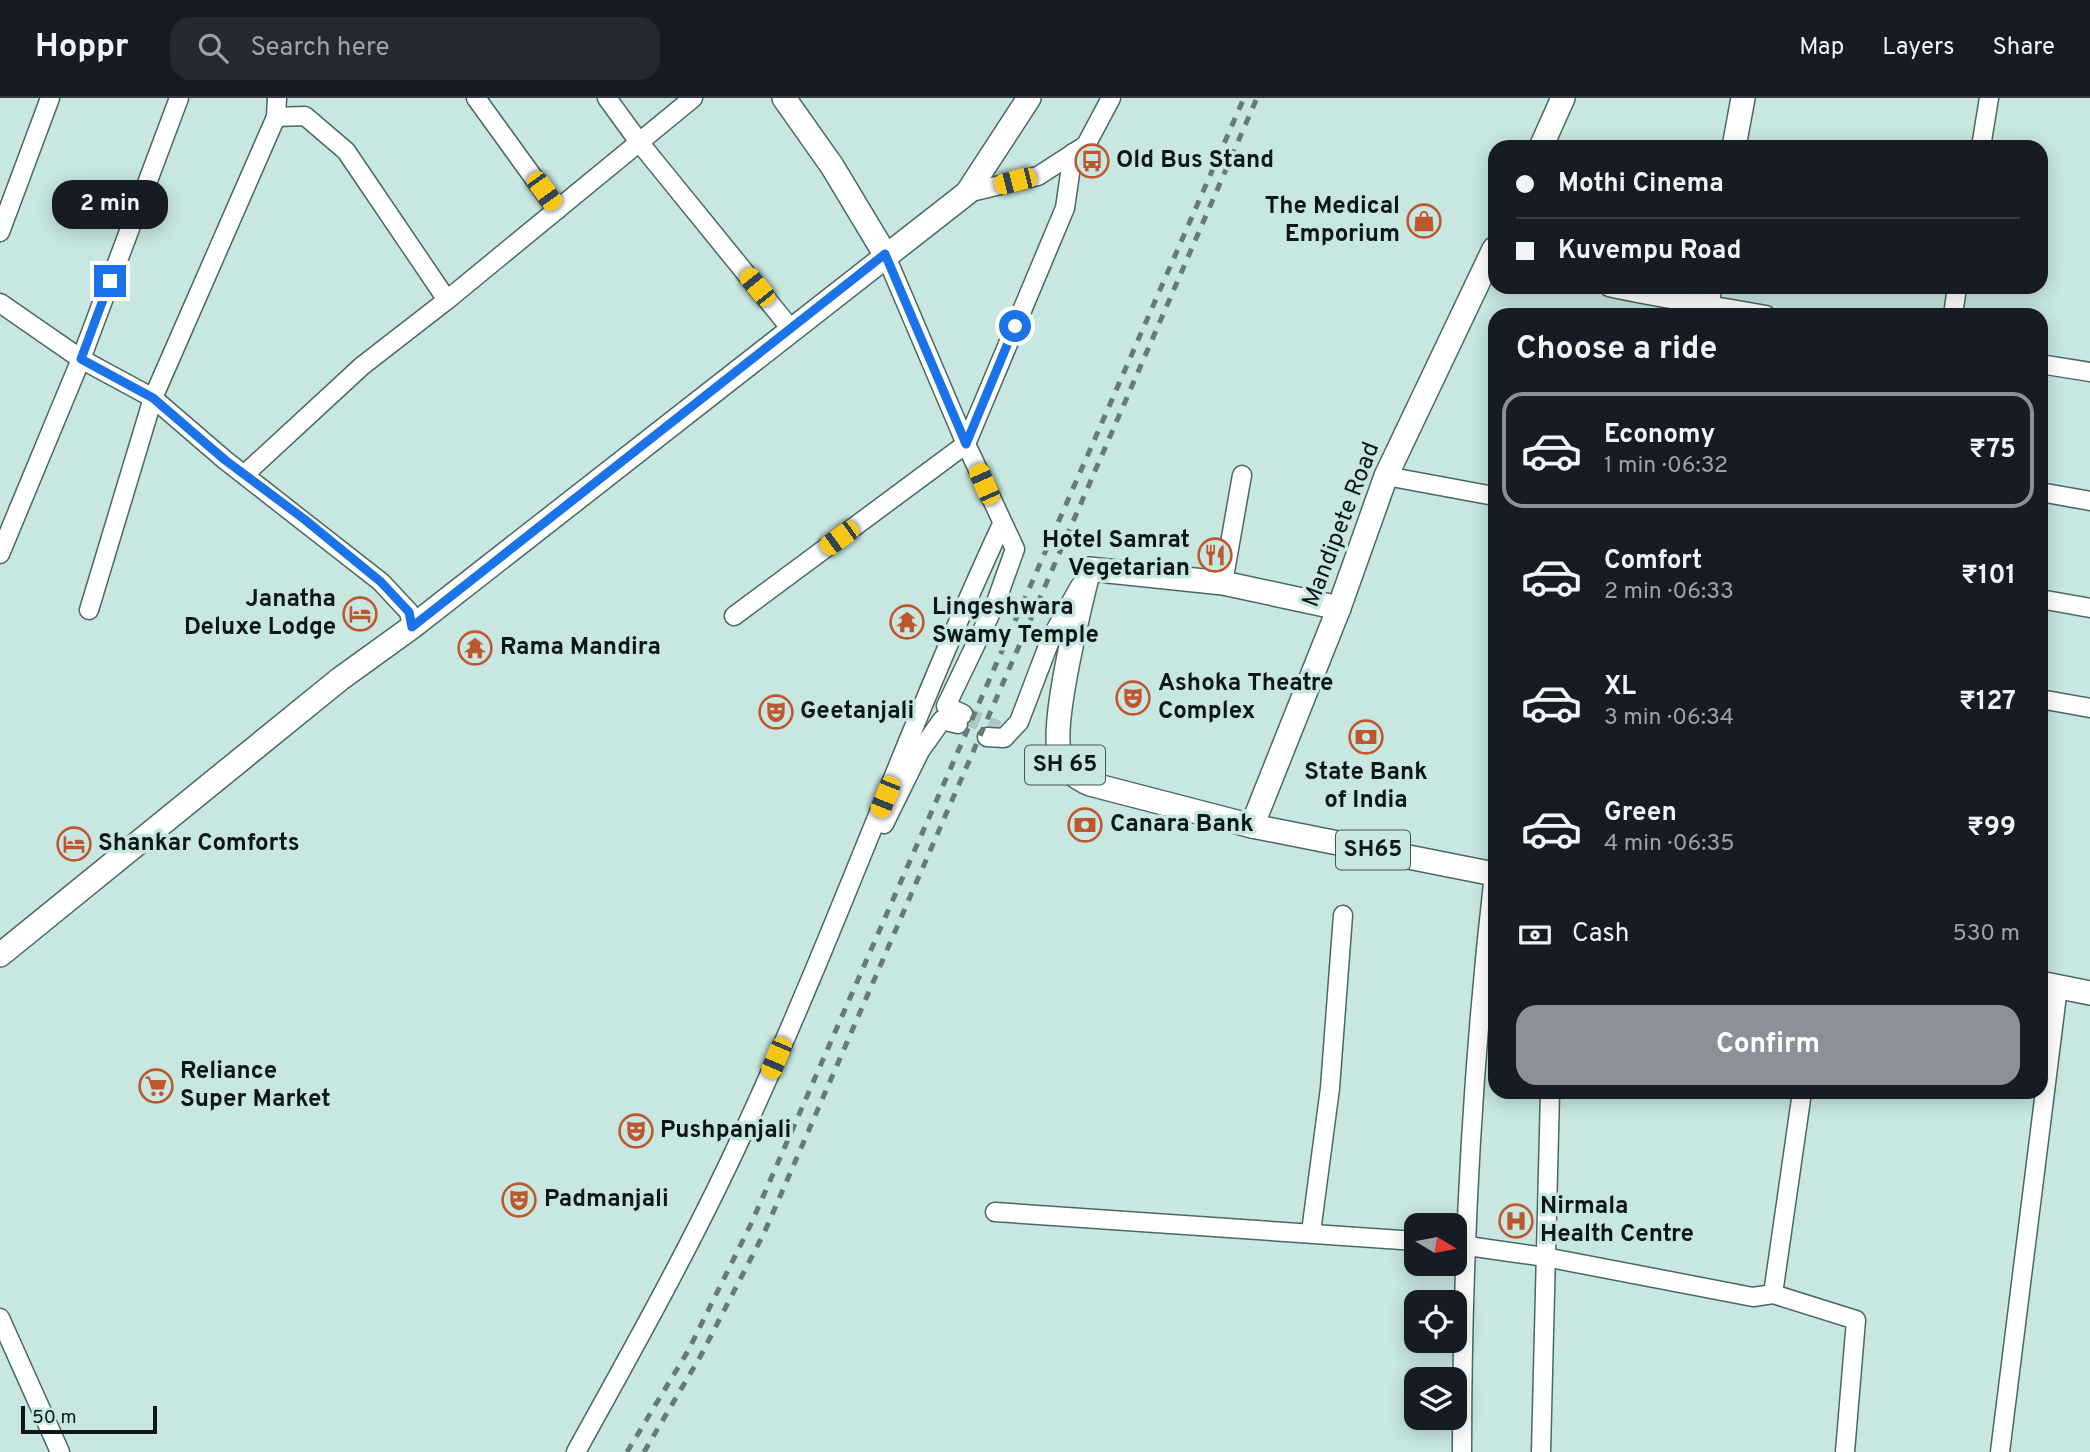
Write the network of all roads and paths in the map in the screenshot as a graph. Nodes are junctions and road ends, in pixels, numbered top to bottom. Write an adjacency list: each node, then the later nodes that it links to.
1 (50, 98): 21 (street)
2 (179, 98): 30 (street)
3 (277, 98): 13 (street)
4 (476, 98): 20 (street)
5 (607, 98): 17 (street)
6 (693, 98): 17 (street)
7 (785, 98): 22 (main road)
8 (1030, 98): 19 (main road)
9 (1111, 98): 18 (street)
10 (1563, 98): 14 (main road)
11 (1743, 98): 15 (main road)
12 (1989, 98): 16 (street)
13 (276, 117): 25 (street); 33 (street)
14 (1544, 140)
15 (1735, 140)
16 (1982, 140)
17 (639, 142): 20 (street); 29 (street)
18 (1073, 153): 19 (street); 34 (street)
19 (967, 193): 22 (main road)
20 (558, 210): 25 (street)
21 (0, 232)
22 (885, 254): 29 (main road); 34 (street)
23 (1488, 267): 37 (main road, Mandipete Road)
24 (1640, 294): 26 (street)
25 (447, 300): 35 (street)
26 (1707, 302): 28 (street)
27 (0, 303): 30 (street)
28 (1734, 308)
29 (791, 329): 50 (main road)
30 (81, 359): 33 (street); 42 (street)
31 (2048, 364): 32 (street)
32 (2090, 372)
33 (153, 398): 35 (street); 48 (street)
34 (966, 444): 41 (street); 49 (street)
35 (245, 474): 50 (street)
36 (1242, 475): 44 (street)
37 (1386, 476): 39 (street); 46 (main road, Mandipete Road)
38 (2048, 493): 40 (street)
39 (1488, 495)
40 (2090, 500)
41 (1002, 524): 54 (street); 54 (street)
42 (0, 554)
43 (1088, 571): 44 (main road); 53 (street); 55 (main road, SH 65)
44 (1223, 583): 46 (main road)
45 (2048, 600): 47 (street)
46 (1339, 608): 55 (main road, Mandipete Road)
47 (2090, 608)
48 (89, 610)
49 (734, 616)
50 (412, 627): 59 (main road)
51 (2048, 700): 52 (street)
52 (2090, 708)
53 (992, 734)
54 (875, 822): 75 (street)
55 (1252, 826): 56 (main road, SH65)
56 (1488, 873)
57 (1343, 915): 67 (street)
58 (1488, 938): 66 (street)
59 (0, 955)
60 (2049, 985): 61 (main road)
61 (2090, 993)
62 (1550, 1099): 70 (street)
63 (1801, 1099): 72 (street)
64 (2037, 1099): 79 (street)
65 (995, 1212): 67 (street)
66 (1463, 1213)
67 (1311, 1232): 68 (street)
68 (1404, 1240)
69 (1467, 1246): 70 (street)
70 (1545, 1257): 72 (street); 77 (street)
71 (1460, 1276): 76 (street)
72 (1773, 1294): 78 (street)
73 (0, 1318): 74 (street)
74 (60, 1452)
75 (576, 1452)
76 (1462, 1452)
77 (1541, 1452)
78 (1845, 1452)
79 (2000, 1452)

